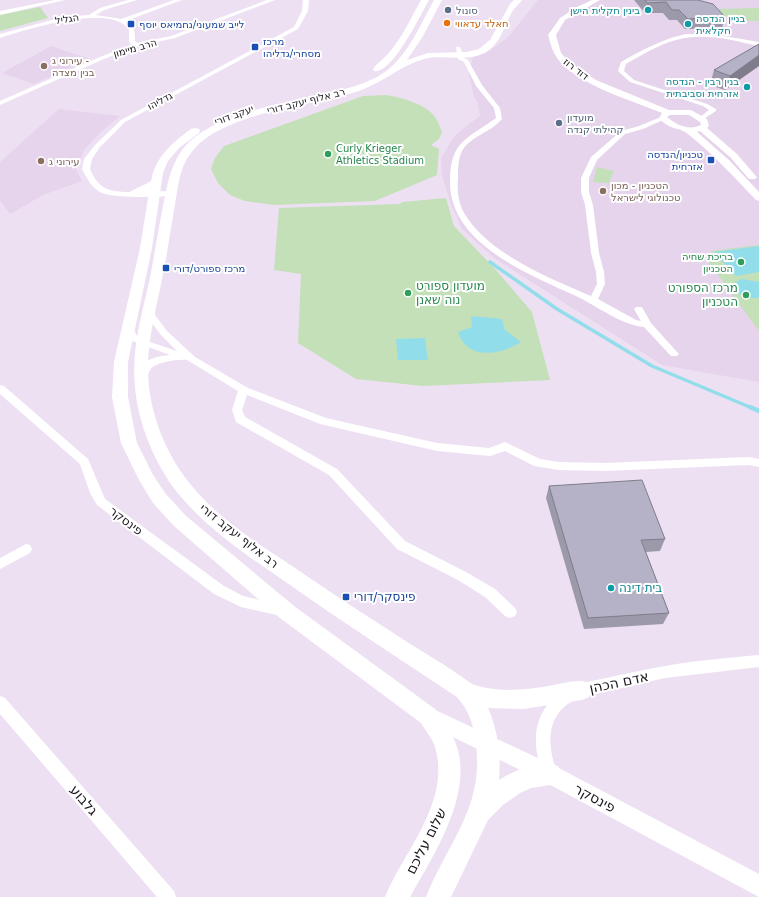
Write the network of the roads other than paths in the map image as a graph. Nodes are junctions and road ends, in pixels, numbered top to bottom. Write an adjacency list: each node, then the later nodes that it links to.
1 (62, 0): 10 (street)
2 (134, 0): 11 (street, הגליל)
3 (179, 0): 12 (street)
4 (272, 0): 16 (street, הרב מיימון)
5 (306, 0): 34 (street, גדליהו)
6 (425, 0): 19 (main road)
7 (438, 0): 14 (main road, רב אלוף יעקב דורי)
8 (518, 0): 21 (main road)
9 (597, 0): 25 (street, דוד רוז)
10 (0, 13)
11 (90, 16): 12 (street); 13 (street, הגליל)
12 (121, 21): 16 (street)
13 (0, 36)
14 (417, 38): 18 (main road); 20 (main road, רב אלוף יעקב דורי)
15 (759, 44): 26 (street)
16 (136, 45): 24 (street, הרב מיימון)
17 (474, 45): 21 (main road)
18 (429, 46): 20 (main road); 22 (main road)
19 (397, 48): 20 (main road); 31 (main road, יעקב דורי)
20 (410, 49): 22 (main road); 23 (main road, רב אלוף יעקב דורי)
21 (459, 51): 22 (main road); 37 (street)
22 (446, 52): 23 (main road)
23 (390, 72): 33 (main road, רב אלוף יעקב דורי)
24 (0, 103)
25 (665, 116): 26 (street); 27 (street); 28 (street)
26 (702, 118): 29 (street)
27 (674, 126): 28 (street); 30 (street)
28 (641, 128): 37 (street)
29 (702, 128): 30 (street); 32 (street)
30 (690, 130): 36 (street)
31 (157, 182): 34 (main road); 35 (main road, רב אלוף יעקב דורי)
32 (759, 184)
33 (171, 193): 35 (street); 39 (main road, רב אלוף יעקב דורי)
34 (135, 194): 35 (main road)
35 (154, 198): 41 (main road, רב אלוף יעקב דורי)
36 (759, 198)
37 (593, 300): 40 (street)
38 (639, 309): 40 (street)
39 (149, 312): 42 (main road, רב אלוף יעקב דורי); 44 (street)
40 (647, 324): 43 (street)
41 (129, 328): 42 (street); 51 (main road, רב אלוף יעקב דורי)
42 (144, 343): 44 (street); 45 (main road, רב אלוף יעקב דורי)
43 (674, 354)
44 (192, 359): 45 (street); 47 (street)
45 (142, 381): 54 (main road, רב אלוף יעקב דורי)
46 (0, 388): 51 (street, פינסקר)
47 (244, 390): 48 (street); 52 (street)
48 (759, 463)
49 (26, 549): 50 (street)
50 (0, 564)
51 (287, 612): 57 (main road, רב אלוף יעקב דורי)
52 (510, 612)
53 (759, 661): 55 (street, אדם הכהן)
54 (464, 690): 55 (main road); 58 (main road, רב אלוף יעקב דורי)
55 (582, 690): 59 (street, אדם הכהן)
56 (0, 703): 62 (street, גלבוע)
57 (428, 716): 58 (street, פינסקר); 63 (main road, שלום עליכם)
58 (488, 744): 59 (street, פינסקר); 60 (main road)
59 (550, 774): 60 (main road); 61 (street, פינסקר)
60 (478, 818): 64 (main road)
61 (759, 886)
62 (168, 897)
63 (397, 897)
64 (438, 897)

